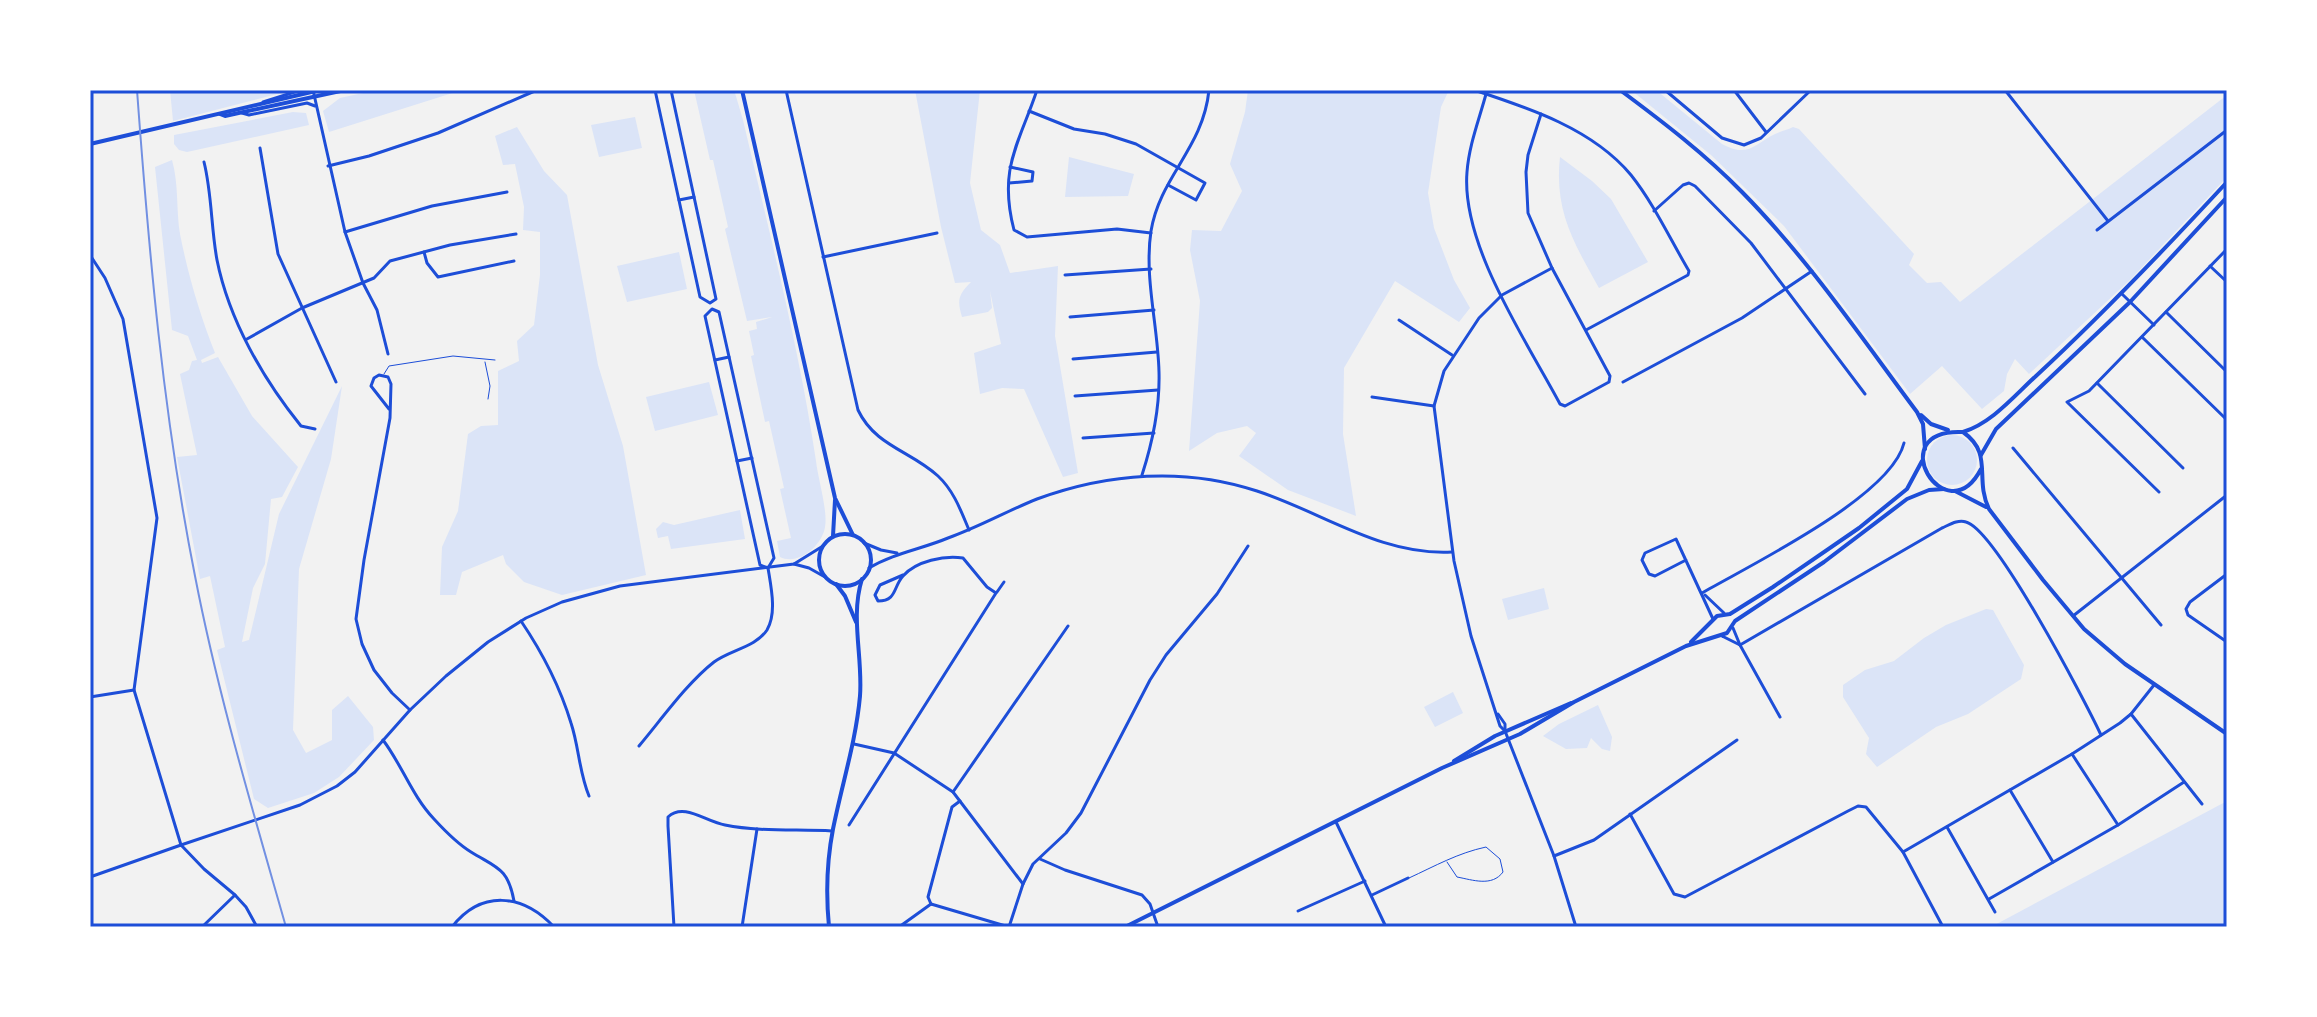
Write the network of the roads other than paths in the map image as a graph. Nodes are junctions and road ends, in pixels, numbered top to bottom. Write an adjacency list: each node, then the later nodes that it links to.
1 (301, 90): 21 (street)
2 (320, 90): 18 (main road)
3 (345, 90): 18 (main road)
4 (537, 90): 32 (street)
5 (655, 90): 41 (street)
6 (671, 90): 39 (street)
7 (742, 90): 117 (main road)
8 (786, 90): 52 (street)
9 (1037, 90): 23 (street)
10 (1209, 90): 34 (street)
11 (1474, 90): 19 (street)
12 (1620, 90): 57 (main road)
13 (1665, 90): 28 (street)
14 (1734, 90): 28 (street)
15 (1799, 90): 20 (street)
16 (1811, 90): 20 (street)
17 (2005, 90): 43 (street)
18 (312, 92): 21 (main road); 22 (street); 24 (main road)
19 (1486, 94): 26 (street); 63 (street)
20 (1804, 96): 28 (street)
21 (258, 104): 25 (main road)
22 (315, 106): 24 (street); 32 (street)
23 (1029, 111): 33 (street); 34 (street)
24 (242, 113): 25 (main road)
25 (220, 114): 29 (main road)
26 (1541, 114): 42 (street); 55 (street)
27 (2227, 130): 43 (street)
28 (1766, 132)
29 (90, 144)
30 (260, 148): 65 (street)
31 (204, 162): 73 (street)
32 (328, 166): 45 (street)
33 (1010, 167): 36 (street); 36 (street)
34 (1177, 167): 37 (street); 37 (street)
35 (2227, 182): 62 (main road)
36 (1009, 183): 47 (street)
37 (1168, 185): 47 (street)
38 (507, 192): 45 (street)
39 (694, 197): 41 (street); 41 (street)
40 (2227, 197): 64 (main road)
41 (679, 200)
42 (1654, 211): 61 (street); 71 (street)
43 (2108, 221): 44 (street)
44 (2097, 230)
45 (345, 232): 60 (street)
46 (937, 233): 52 (street)
47 (1151, 233): 56 (street)
48 (516, 234): 50 (street)
49 (2227, 249): 54 (street)
50 (424, 252): 53 (street); 60 (street)
51 (90, 255): 154 (street)
52 (823, 257): 119 (street)
53 (514, 261)
54 (2210, 266): 59 (street); 67 (street)
55 (1552, 268): 63 (street); 71 (street)
56 (1151, 269): 58 (street); 66 (street)
57 (1812, 271): 61 (street); 96 (main road)
58 (1065, 275)
59 (2227, 282)
60 (363, 283): 65 (street); 77 (street)
61 (1788, 289): 87 (street); 90 (street)
62 (2122, 294): 64 (street); 74 (main road)
63 (1502, 295): 71 (street); 78 (street)
64 (2130, 302): 70 (street); 75 (main road)
65 (302, 308): 73 (street); 86 (street)
66 (1154, 310): 68 (street); 76 (street)
67 (2166, 312): 70 (street); 84 (street)
68 (1070, 317)
69 (1399, 320): 78 (street)
70 (2154, 325): 72 (street)
71 (1586, 330)
72 (2142, 337): 88 (street); 97 (street)
73 (247, 339): 98 (street)
74 (2076, 339): 75 (main road); 100 (main road)
75 (2084, 347): 106 (main road)
76 (1157, 352): 81 (street); 89 (street)
77 (388, 354)
78 (1452, 355): 94 (street)
79 (729, 357): 83 (street); 83 (street); 107 (street)
80 (485, 359): 82 (lane); 85 (lane); 93 (lane)
81 (1073, 359)
82 (495, 360)
83 (715, 360): 109 (street)
84 (2227, 372)
85 (384, 374): 95 (street); 95 (street)
86 (336, 382)
87 (1623, 382)
88 (2097, 383): 110 (street); 115 (street)
89 (1158, 390): 91 (street); 101 (street)
90 (1865, 394)
91 (1075, 396)
92 (1372, 397): 94 (street)
93 (488, 399)
94 (1434, 406): 125 (street)
95 (389, 409): 157 (street)
96 (1917, 412): 99 (main road); 105 (main road)
97 (2227, 420)
98 (315, 429)
99 (1954, 431): 100 (main road); 105 (main road)
100 (1963, 432): 106 (main road)
101 (1154, 433): 102 (street); 112 (street)
102 (1083, 438)
103 (1904, 443): 139 (street)
104 (2013, 448): 134 (street)
105 (1925, 451): 108 (main road)
106 (1981, 455): 111 (main road)
107 (752, 458): 109 (street); 129 (street)
108 (1923, 459): 113 (main road); 140 (main road)
109 (737, 461): 129 (street)
110 (2183, 468)
111 (1981, 469): 114 (main road); 118 (main road)
112 (1142, 475): 119 (street); 125 (street)
113 (1944, 489): 114 (main road); 144 (main road)
114 (1953, 490): 118 (main road)
115 (2159, 492)
116 (2227, 495): 134 (street)
117 (835, 498): 120 (main road); 121 (main road)
118 (1989, 509): 141 (main road)
119 (969, 530): 126 (street)
120 (853, 535): 121 (main road); 122 (main road)
121 (833, 537): 123 (main road)
122 (864, 543): 126 (street); 130 (main road)
123 (823, 546): 128 (street); 133 (main road)
124 (1248, 546): 187 (street)
125 (1452, 552): 160 (street)
126 (901, 553): 130 (street)
127 (1686, 560): 127 (street); 139 (street)
128 (794, 564): 129 (street); 133 (street)
129 (768, 568): 142 (street); 167 (street)
130 (869, 568): 135 (main road)
131 (2227, 574): 150 (street)
132 (903, 575): 132 (street); 138 (street)
133 (825, 577): 137 (main road)
134 (2122, 577): 141 (street); 146 (street)
135 (862, 579): 137 (main road); 145 (main road)
136 (1004, 582): 138 (street)
137 (836, 584): 145 (main road)
138 (996, 593): 168 (street)
139 (1702, 593): 140 (street); 143 (street)
140 (1727, 614): 143 (main road); 144 (main road)
141 (2073, 616): 153 (main road)
142 (521, 621): 157 (street); 174 (street)
143 (1712, 621): 149 (main road); 152 (main road)
144 (1735, 621): 148 (main road)
145 (857, 624): 166 (main road)
146 (2161, 625)
147 (1068, 626): 173 (street)
148 (1733, 628): 149 (main road); 151 (street)
149 (1718, 634): 151 (street); 152 (main road)
150 (2227, 642)
151 (1740, 645): 159 (street); 162 (street)
152 (1686, 646): 156 (main road)
153 (2154, 685): 158 (street); 161 (main road)
154 (134, 690): 155 (street); 184 (street)
155 (90, 697)
156 (1574, 702): 160 (main road); 163 (main road)
157 (410, 710): 164 (street)
158 (2131, 714): 162 (street); 171 (street)
159 (1780, 717)
160 (1505, 731): 163 (street); 170 (main road)
161 (2227, 734)
162 (2101, 735): 169 (street)
163 (1508, 739): 170 (main road); 186 (street)
164 (383, 740): 184 (street); 197 (street)
165 (1737, 740): 177 (street)
166 (854, 744): 168 (street); 183 (main road)
167 (639, 746)
168 (894, 753): 173 (street); 179 (street)
169 (2072, 754): 172 (street); 180 (street)
170 (1442, 768): 178 (main road)
171 (2184, 782): 176 (street); 180 (street)
172 (2010, 790): 181 (street); 189 (street)
173 (953, 792): 175 (street)
174 (589, 796)
175 (960, 801): 193 (street); 198 (street)
176 (2202, 804)
177 (1630, 814): 185 (street); 186 (street)
178 (1336, 822): 192 (street); 201 (main road)
179 (849, 825)
180 (2118, 825): 189 (street)
181 (1947, 827): 185 (street); 196 (street)
182 (757, 829): 183 (street); 206 (street); 207 (street)
183 (833, 831): 208 (main road)
184 (181, 845): 190 (street); 194 (street)
185 (1903, 852): 215 (street)
186 (1554, 856): 214 (street)
187 (1040, 859): 193 (street); 201 (street)
188 (1447, 862): 188 (lane); 191 (lane)
189 (2053, 862): 196 (street)
190 (90, 877)
191 (1408, 878): 195 (street)
192 (1365, 881): 195 (street); 199 (street)
193 (1023, 884): 210 (street)
194 (235, 895): 202 (street); 203 (street)
195 (1372, 895): 213 (street)
196 (1989, 899): 200 (street)
197 (514, 901): 204 (street); 205 (street)
198 (931, 904): 209 (street); 210 (street)
199 (1298, 911)
200 (1995, 912)
201 (1152, 914): 211 (main road); 212 (street)
202 (202, 927)
203 (257, 927)
204 (452, 927)
205 (554, 927)
206 (674, 927)
207 (742, 927)
208 (829, 927)
209 (899, 927)
210 (1009, 927)
211 (1125, 927)
212 (1158, 927)
213 (1386, 927)
214 (1576, 927)
215 (1943, 927)

